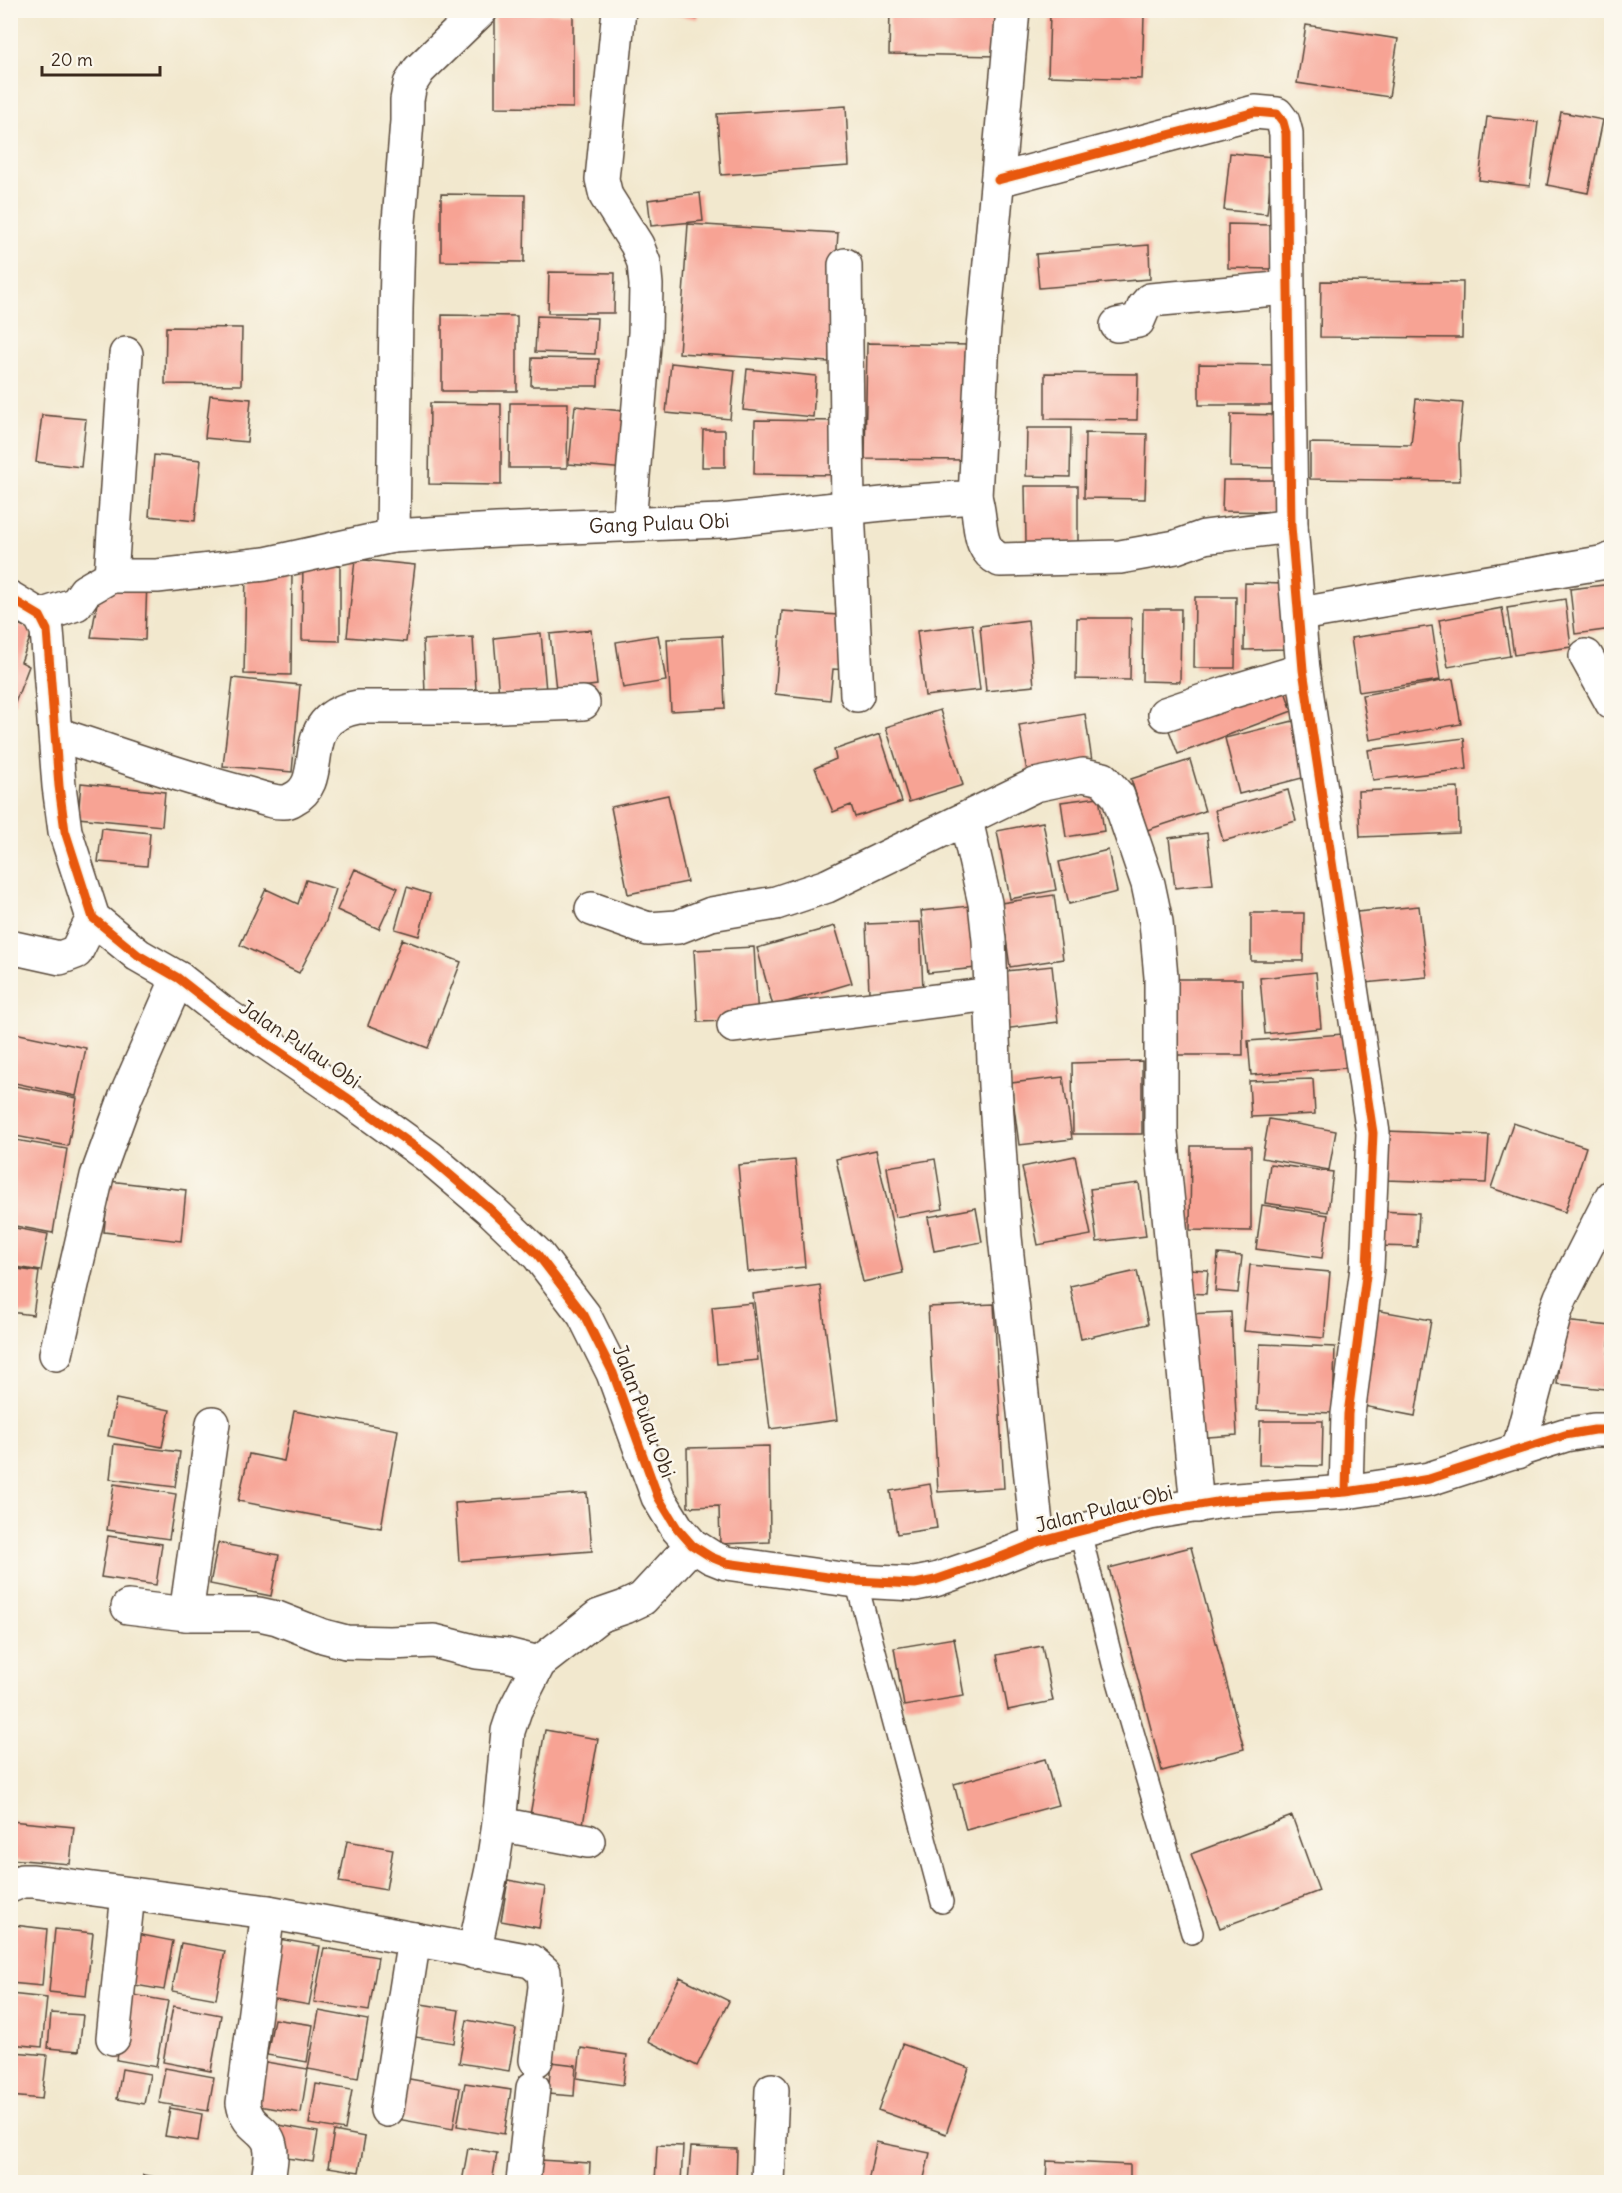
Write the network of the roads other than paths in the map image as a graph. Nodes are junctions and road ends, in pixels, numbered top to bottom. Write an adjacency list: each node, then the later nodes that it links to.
1 (481, 10): 13 (street)
2 (619, 10): 11 (street)
3 (1013, 10): 4 (street)
4 (998, 180): 6 (street); 9 (street)
5 (845, 265): 10 (street)
6 (1287, 288): 7 (street); 12 (street)
7 (1117, 325)
8 (126, 354): 15 (street)
9 (975, 497): 10 (street, Gang Pulau Obi); 12 (street)
10 (848, 509): 11 (street, Gang Pulau Obi); 21 (street)
11 (629, 524): 13 (street, Gang Pulau Obi)
12 (1291, 526): 17 (street)
13 (393, 536): 15 (street, Gang Pulau Obi)
14 (1611, 559): 17 (street)
15 (111, 576): 18 (street, Gang Pulau Obi)
16 (10, 598): 18 (street)
17 (1300, 614): 20 (street)
18 (40, 616): 25 (street)
19 (1586, 656): 23 (street)
20 (1303, 670): 24 (street); 38 (street)
21 (857, 695)
22 (584, 703): 25 (street)
23 (1611, 703)
24 (1164, 714)
25 (56, 734): 28 (street)
26 (966, 820): 27 (street); 31 (street); 39 (street)
27 (592, 909)
28 (93, 918): 29 (street); 30 (street, Jalan Pulau Obi)
29 (10, 947)
30 (178, 978): 34 (street); 42 (street, Jalan Pulau Obi)
31 (991, 994): 32 (street); 41 (street)
32 (734, 1026)
33 (1611, 1196): 37 (street)
34 (56, 1354)
35 (213, 1423): 45 (street)
36 (1611, 1430): 37 (street, Jalan Pulau Obi)
37 (1518, 1452): 38 (street, Jalan Pulau Obi)
38 (1346, 1492): 39 (street, Jalan Pulau Obi)
39 (1197, 1506): 40 (street, Jalan Pulau Obi)
40 (1080, 1532): 41 (street, Jalan Pulau Obi); 53 (lane)
41 (1038, 1542): 43 (street, Jalan Pulau Obi)
42 (692, 1545): 43 (street, Jalan Pulau Obi); 46 (street)
43 (856, 1581): 51 (lane)
44 (128, 1607): 45 (street)
45 (186, 1614): 46 (street)
46 (539, 1663): 47 (street)
47 (499, 1824): 48 (street); 55 (street)
48 (588, 1841)
49 (10, 1886): 50 (street)
50 (128, 1894): 52 (street); 56 (street)
51 (942, 1902)
52 (268, 1912): 54 (street); 59 (street)
53 (1192, 1933)
54 (414, 1939): 55 (street); 58 (street)
55 (474, 1952): 60 (street)
56 (113, 2038)
57 (772, 2090): 61 (street)
58 (387, 2110)
59 (268, 2182)
60 (523, 2182)
61 (768, 2182)

